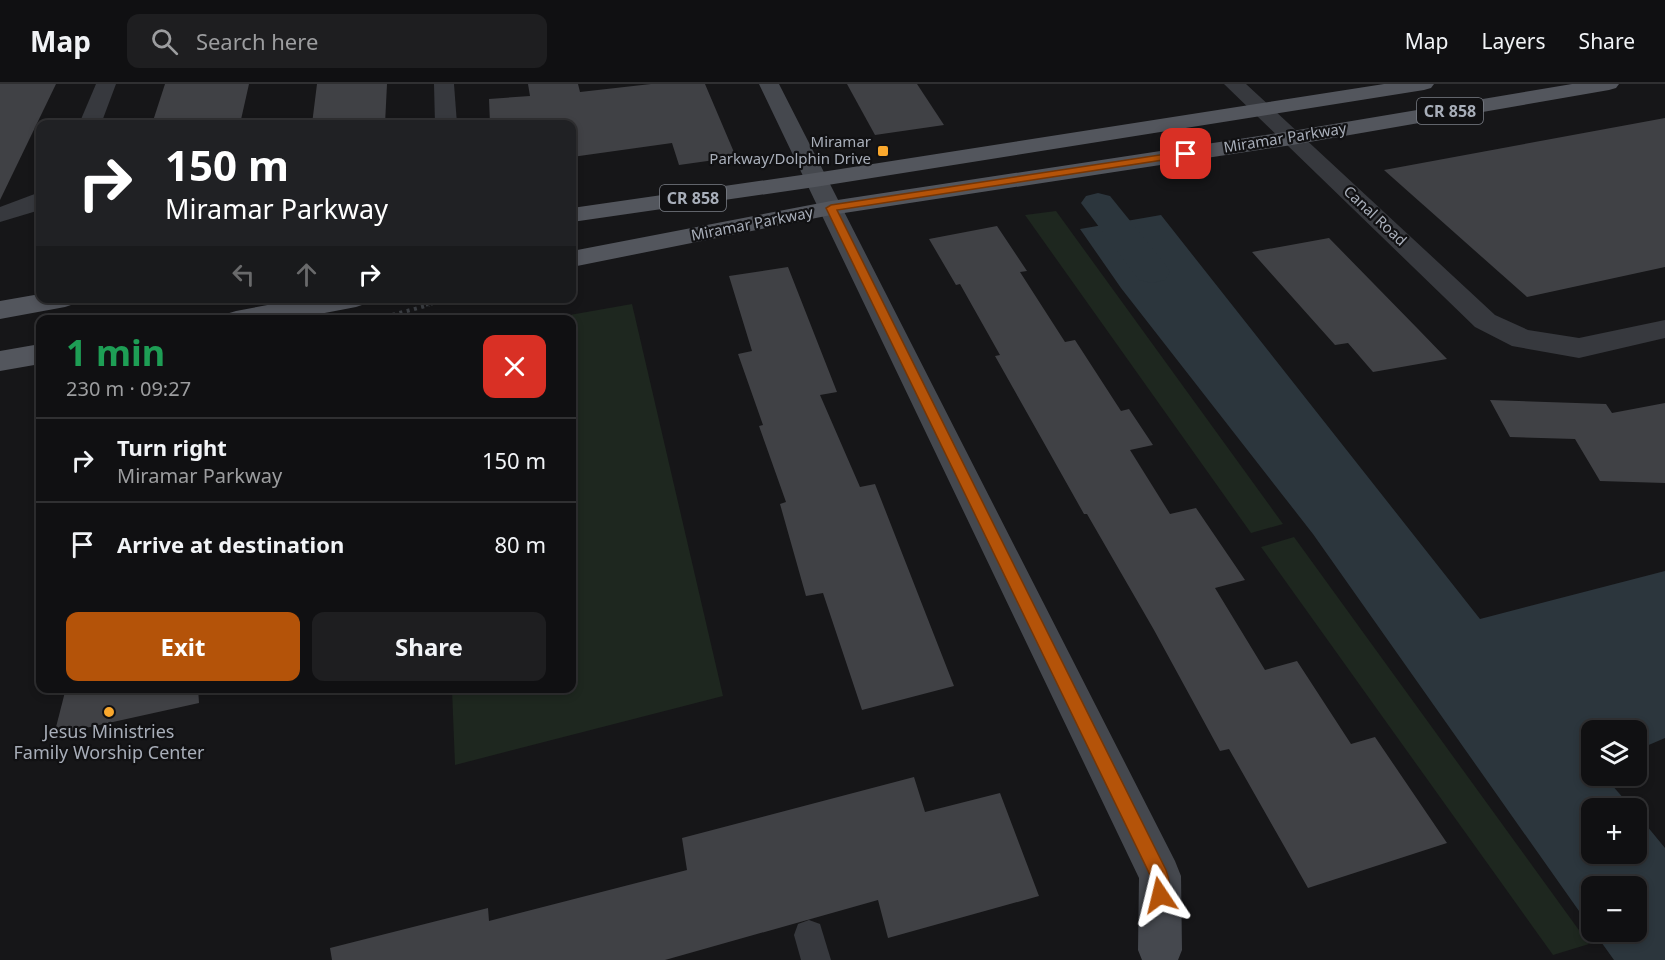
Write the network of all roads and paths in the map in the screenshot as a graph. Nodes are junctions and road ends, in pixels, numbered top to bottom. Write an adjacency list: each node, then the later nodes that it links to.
1 (106, 84): 8 (street)
2 (444, 84): 9 (street)
3 (769, 84): 11 (street)
4 (1234, 84): 7 (street, Canal Road)
5 (1424, 84): 7 (main road, Miramar Parkway / CR 858)
6 (1609, 84): 10 (main road, Miramar Parkway / CR 858)
7 (1262, 110): 10 (street, Canal Road); 11 (main road, Miramar Parkway / CR 858)
8 (92, 120)
9 (446, 120)
10 (1292, 138): 11 (main road, Miramar Parkway / CR 858); 22 (street, Canal Road)
11 (823, 194): 14 (main road, Miramar Parkway / CR 858); 15 (main road, Miramar Parkway / CR 858); 25 (street)
12 (35, 202): 13 (street)
13 (0, 215)
14 (576, 216)
15 (576, 257)
16 (38, 303): 19 (main road)
17 (329, 303): 20 (main road)
18 (437, 303): 21 (path)
19 (0, 310)
20 (263, 315)
21 (393, 315)
22 (1665, 328)
23 (36, 355): 24 (main road)
24 (0, 361)
25 (1156, 955)

